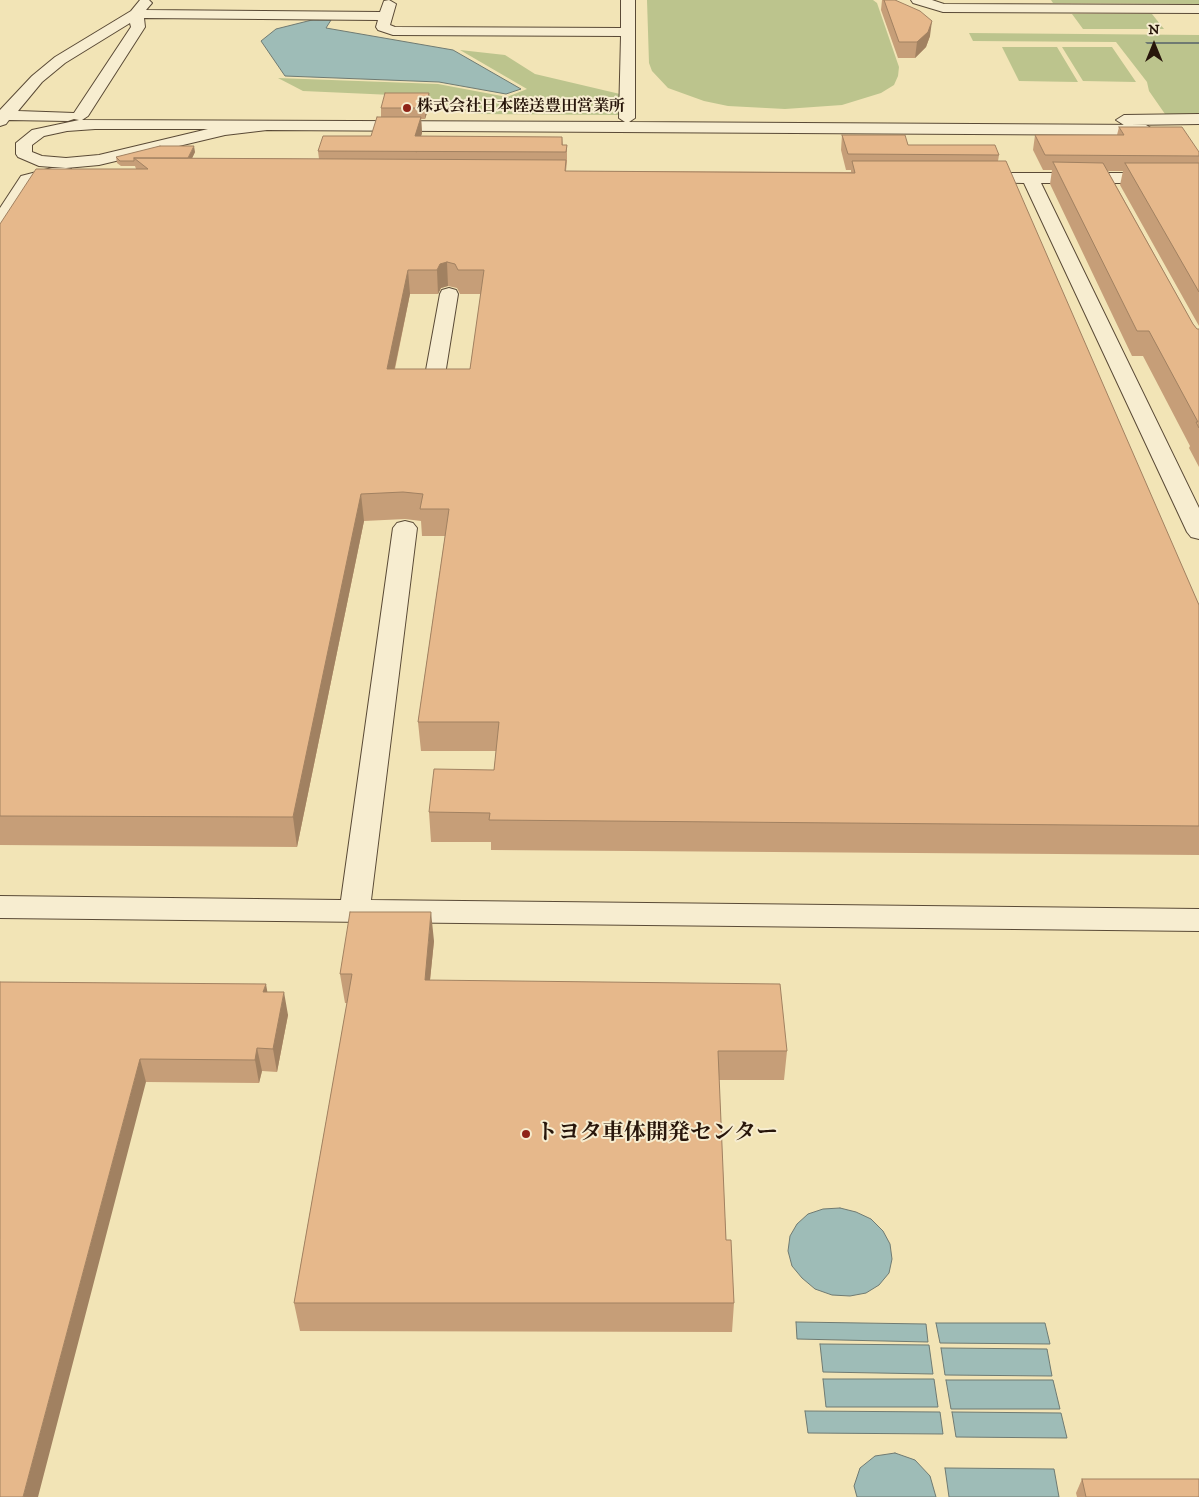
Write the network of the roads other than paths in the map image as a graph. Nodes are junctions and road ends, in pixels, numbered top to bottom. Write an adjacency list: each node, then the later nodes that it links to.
1 (148, 0): 6 (street)
2 (390, 0): 7 (street)
3 (628, 0): 8 (street)
4 (918, 0): 5 (street)
5 (1199, 9)
6 (136, 14): 7 (street); 9 (street); 10 (street)
7 (385, 16): 8 (street)
8 (626, 32): 11 (street)
9 (80, 116): 10 (street); 11 (street)
10 (2, 117)
11 (627, 118): 12 (street)
12 (1199, 119)
13 (267, 125): 13 (street); 14 (street)
14 (1146, 130)
15 (112, 174): 21 (street)
16 (960, 178): 17 (street)
17 (1030, 178): 18 (street); 24 (street)
18 (1106, 178): 19 (street); 20 (street)
19 (1199, 178)
20 (1116, 195)
21 (0, 221)
22 (449, 294): 23 (street)
23 (434, 381)
24 (1189, 492): 26 (street)
25 (405, 528): 28 (street)
26 (1199, 532)
27 (0, 907): 28 (street)
28 (355, 910): 29 (street)
29 (1199, 920)

